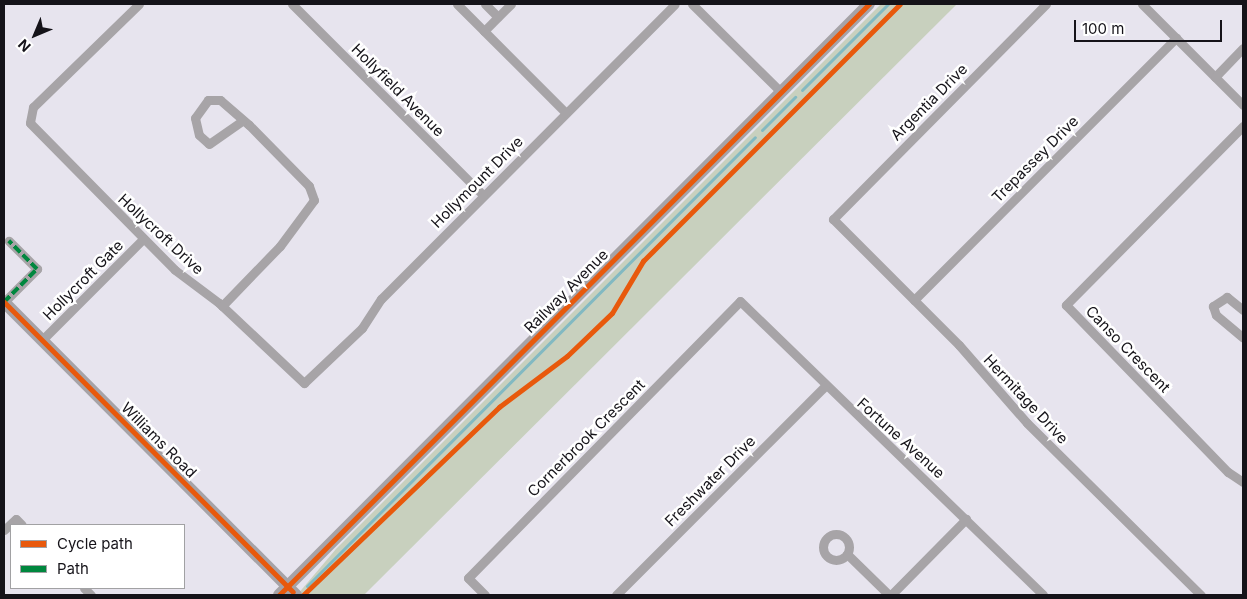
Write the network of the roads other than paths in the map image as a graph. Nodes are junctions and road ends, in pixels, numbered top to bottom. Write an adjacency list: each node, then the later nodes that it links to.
1 (139, 4): 23 (street, Hollycroft Drive)
2 (292, 4): 21 (street, Hollyfield Avenue)
3 (456, 4): 12 (street)
4 (485, 4): 11 (street)
5 (511, 4): 11 (street)
6 (675, 4): 18 (street, Hollymount Drive)
7 (692, 4): 16 (street)
8 (869, 4): 16 (main road, Railway Avenue)
9 (1046, 4): 22 (street, Argentia Drive)
10 (1142, 4): 13 (street)
11 (498, 17): 12 (street)
12 (484, 31): 18 (street)
13 (1176, 38): 15 (street); 25 (street, Trepassey Drive)
14 (1243, 48): 15 (street)
15 (1215, 76): 17 (street)
16 (782, 92): 39 (main road, Railway Avenue)
17 (1243, 105)
18 (565, 112): 21 (street, Hollymount Drive)
19 (242, 121): 19 (street); 28 (street)
20 (1243, 126): 34 (street, Canso Crescent)
21 (484, 195): 32 (street, Hollymount Drive)
22 (833, 219): 25 (street, Hermitage Drive)
23 (143, 239): 28 (street, Hollycroft Drive); 31 (street, Hollycroft Gate)
24 (9, 241): 27 (street)
25 (914, 300): 44 (street, Hermitage Drive)
26 (740, 301): 33 (street, Fortune Avenue); 40 (street, Cornerbrook Crescent)
27 (4, 302): 31 (main road, Williams Road)
28 (222, 306): 32 (street, Hollycroft Drive)
29 (1243, 310): 30 (street)
30 (1243, 338)
31 (42, 340): 39 (main road, Williams Road)
32 (304, 383)
33 (825, 386): 35 (street, Fortune Avenue); 41 (street, Freshwater Drive)
34 (1243, 482)
35 (966, 519): 42 (street); 43 (street, Fortune Avenue)
36 (11, 524): 37 (street)
37 (21, 524)
38 (847, 554): 42 (street)
39 (288, 592)
40 (485, 595)
41 (616, 595)
42 (890, 595)
43 (1042, 595)
44 (1201, 595)

